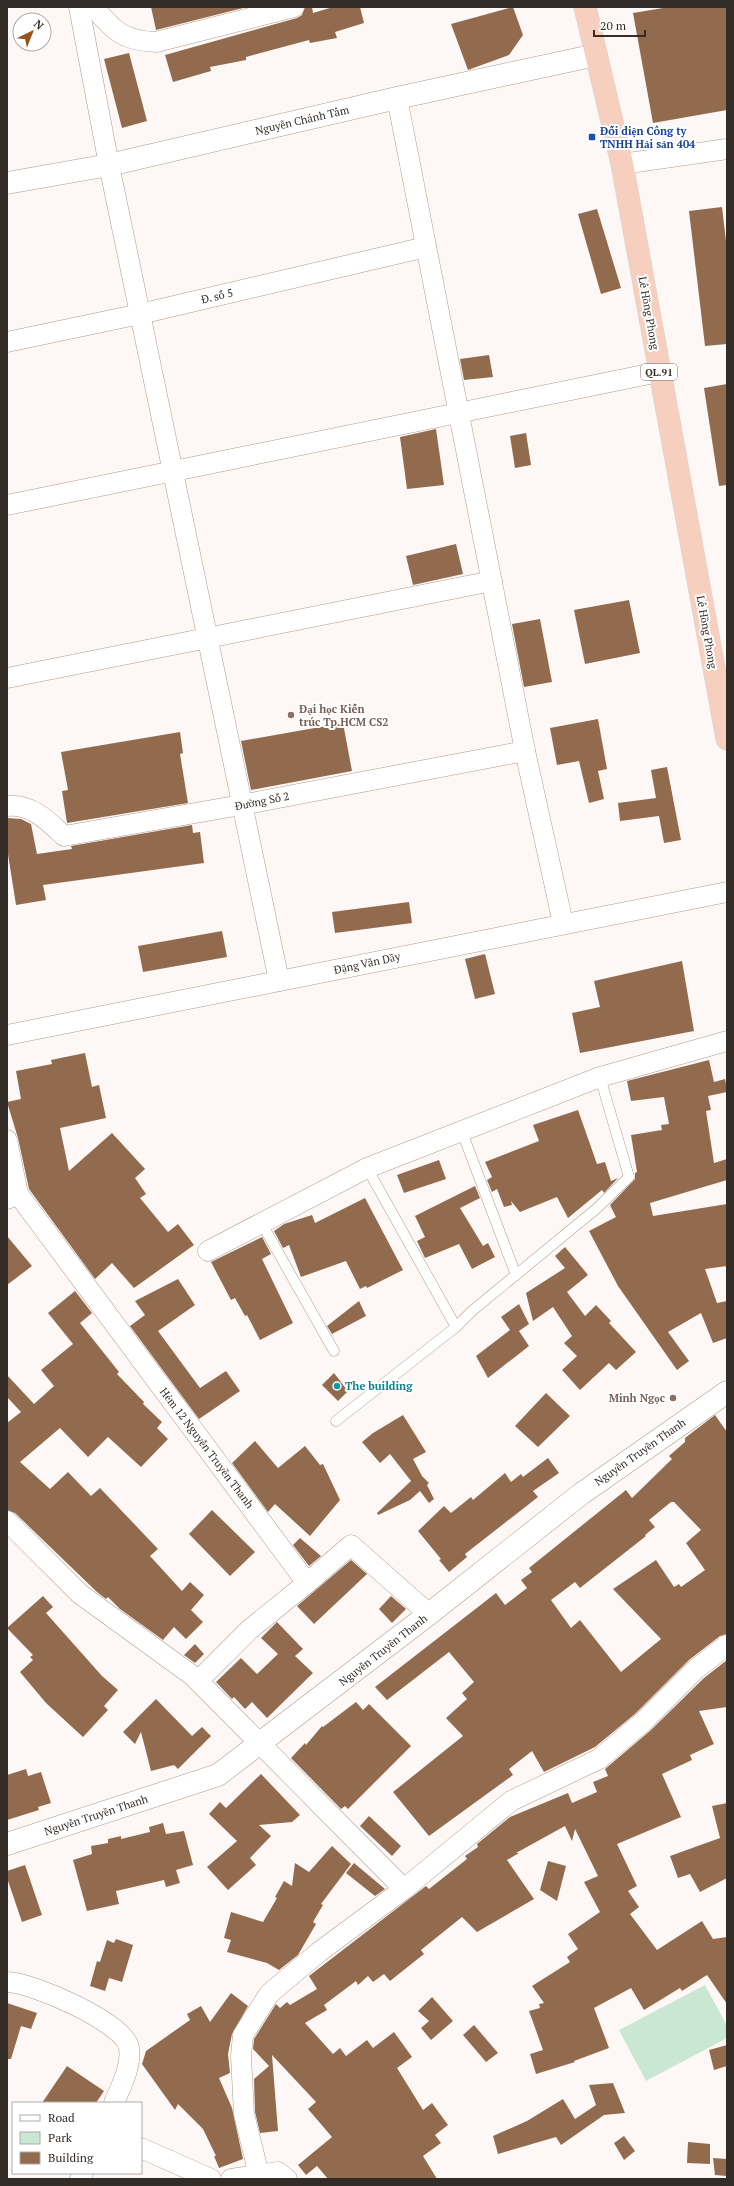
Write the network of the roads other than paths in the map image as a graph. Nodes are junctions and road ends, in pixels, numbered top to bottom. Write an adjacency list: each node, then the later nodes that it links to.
1 (79, 7): 8 (street)
2 (94, 7): 3 (street)
3 (294, 7)
4 (586, 7): 5 (highway, Lê Hồng Phong / QL.91)
5 (596, 55): 6 (street, Nguyễn Chánh Tâm); 9 (highway, Lê Hồng Phong / QL.91)
6 (397, 98): 8 (street, Nguyễn Chánh Tâm); 11 (street)
7 (727, 149): 9 (street)
8 (109, 164): 10 (street, Nguyễn Chánh Tâm); 12 (street)
9 (622, 164): 14 (highway, Lê Hồng Phong / QL.91)
10 (7, 183)
11 (426, 247): 12 (street, Đ. số 5); 15 (street)
12 (140, 314): 13 (street, Đ. số 5); 16 (street)
13 (7, 342)
14 (659, 372): 15 (street); 21 (highway, Lê Hồng Phong / QL.91)
15 (458, 414): 16 (street); 18 (street)
16 (172, 470): 17 (street); 19 (street)
17 (7, 505)
18 (492, 581): 19 (street); 22 (street)
19 (206, 638): 20 (street); 23 (street)
20 (7, 678)
21 (727, 739)
22 (525, 751): 23 (street, Đường Số 2); 26 (street)
23 (241, 805): 24 (street, Đường Số 2); 27 (street)
24 (7, 806)
25 (727, 892): 26 (street, Đặng Văn Dầy)
26 (563, 923): 27 (street, Đặng Văn Dầy)
27 (279, 981): 28 (street, Đặng Văn Dầy)
28 (7, 1035)
29 (727, 1041): 30 (street)
30 (600, 1077): 31 (street); 37 (lane)
31 (462, 1132): 33 (street); 37 (lane)
32 (7, 1140): 34 (street)
33 (368, 1168): 35 (street); 38 (lane)
34 (13, 1197): 43 (street, Hẻm 12 Nguyễn Truyền Thanh)
35 (262, 1224): 36 (street); 39 (lane)
36 (208, 1251)
37 (516, 1275): 38 (lane)
38 (456, 1327): 41 (lane)
39 (334, 1351)
40 (727, 1392): 44 (street, Nguyễn Truyền Thanh)
41 (336, 1421)
42 (7, 1521): 46 (street)
43 (307, 1583): 44 (street); 46 (street)
44 (429, 1614): 47 (street, Nguyễn Truyền Thanh)
45 (727, 1645): 49 (street)
46 (198, 1680): 47 (street)
47 (260, 1745): 48 (street, Nguyễn Truyền Thanh); 49 (street)
48 (7, 1844)
49 (404, 1889): 53 (street)
50 (7, 1982): 51 (street)
51 (114, 2102)
52 (142, 2148): 54 (street)
53 (259, 2175): 55 (street); 56 (street)
54 (212, 2179)
55 (231, 2179)
56 (287, 2179)

